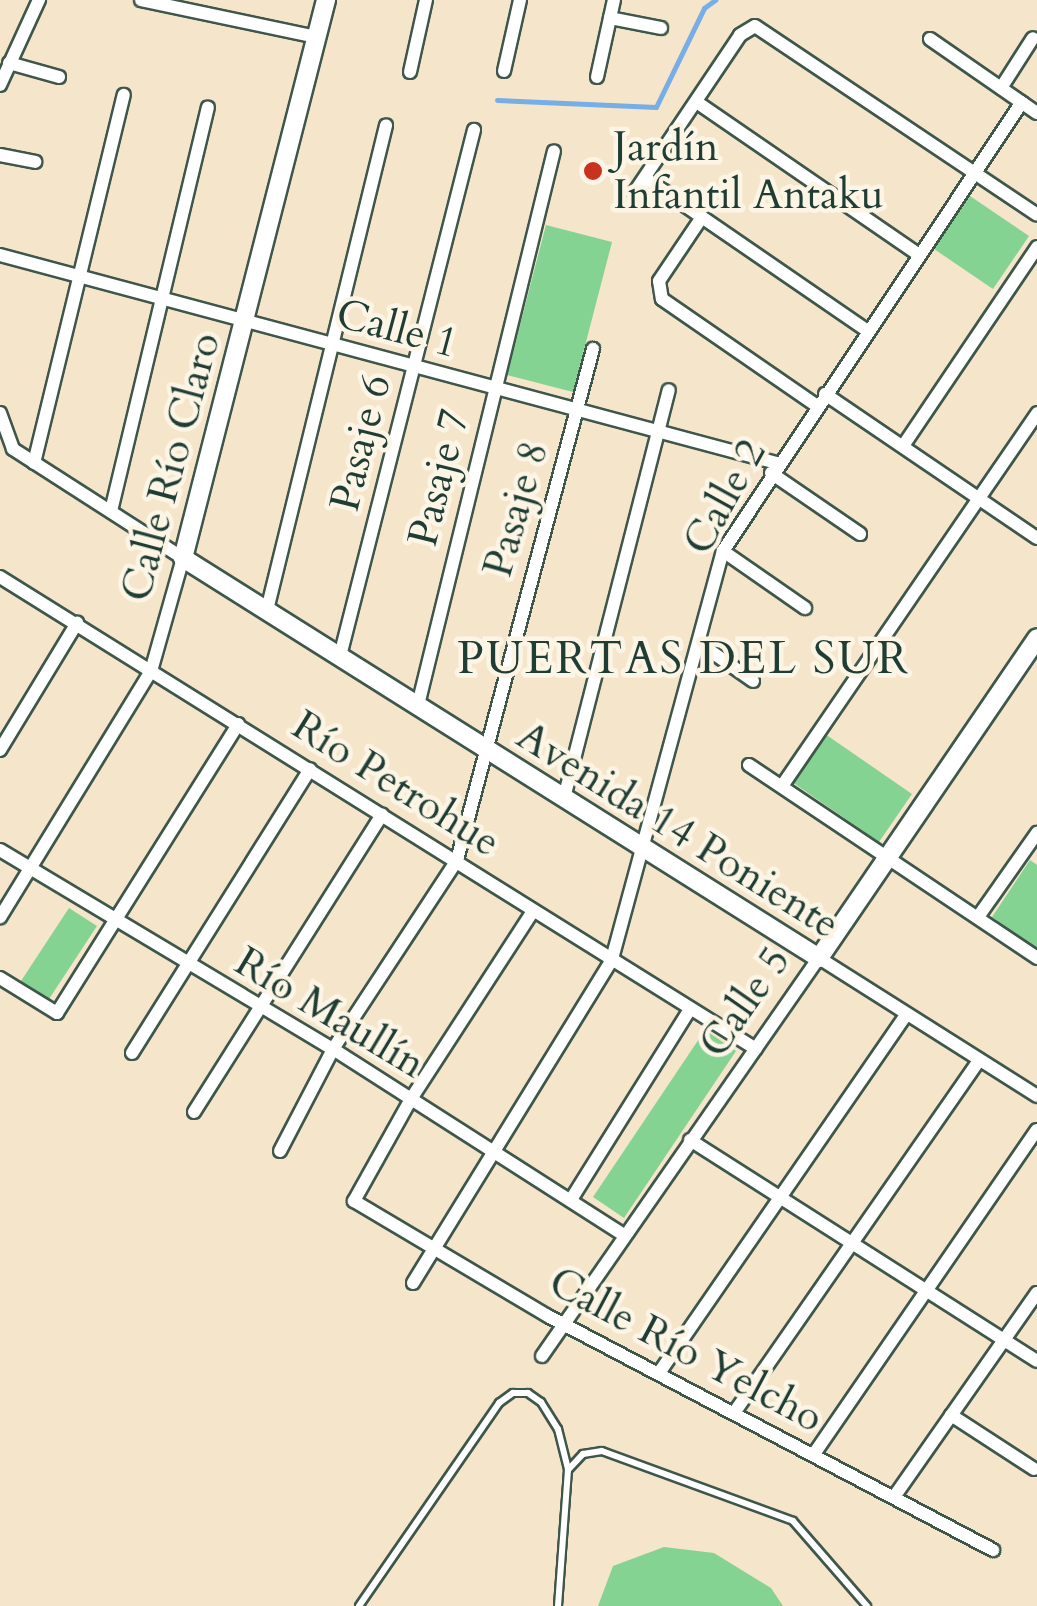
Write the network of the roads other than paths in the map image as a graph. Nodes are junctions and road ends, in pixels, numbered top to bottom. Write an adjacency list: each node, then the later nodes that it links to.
1 (39, 0): 12 (street)
2 (141, 0): 9 (street)
3 (326, 0): 9 (street, Calle Río Claro)
4 (426, 0): 14 (street)
5 (520, 0): 13 (street)
6 (614, 0): 7 (street)
7 (610, 18): 8 (street); 16 (street)
8 (661, 28)
9 (317, 38): 39 (street, Calle Río Claro)
10 (1033, 38): 18 (street)
11 (930, 39): 18 (street)
12 (9, 63): 15 (street); 17 (street)
13 (504, 71)
14 (410, 72)
15 (59, 77)
16 (597, 77)
17 (0, 85)
18 (1001, 88): 20 (street)
19 (124, 95): 37 (street)
20 (1022, 102): 23 (street); 29 (street, Calle 2)
21 (698, 103): 29 (street); 30 (street); 36 (street)
22 (208, 108): 38 (street)
23 (1037, 112)
24 (386, 125): 41 (street)
25 (474, 130): 43 (street, Pasaje 6)
26 (554, 151): 44 (street, Pasaje 7)
27 (0, 155): 28 (street)
28 (35, 162)
29 (976, 173): 32 (street); 36 (street, Calle 2)
30 (645, 178): 31 (street); 33 (street)
31 (634, 193)
32 (1037, 214)
33 (702, 218): 40 (street); 46 (street)
34 (1037, 247): 51 (street)
35 (0, 255): 37 (street, Calle 1)
36 (919, 255): 40 (street, Calle 2)
37 (77, 278): 38 (street, Calle 1); 52 (street)
38 (160, 300): 39 (street, Calle 1); 55 (street)
39 (246, 323): 41 (street, Calle 1); 59 (street, Calle Río Claro)
40 (868, 331): 46 (street, Calle 2)
41 (330, 345): 43 (street, Calle 1); 62 (street)
42 (593, 349): 47 (street, Pasaje 8)
43 (414, 367): 44 (street, Calle 1); 66 (street, Pasaje 6)
44 (494, 388): 47 (street, Calle 1); 69 (street, Pasaje 7)
45 (670, 390): 50 (street)
46 (821, 400): 51 (street); 53 (street, Calle 2)
47 (578, 410): 50 (street, Calle 1); 72 (street, Pasaje 8)
48 (0, 412): 52 (street, Avenida 14 Poniente)
49 (1037, 413): 54 (street)
50 (658, 432): 53 (street, Calle 1); 76 (street)
51 (903, 446): 54 (street)
52 (34, 463): 55 (street, Avenida 14 Poniente)
53 (774, 468): 56 (street, Calle 1); 58 (street, Calle 2)
54 (979, 498): 57 (street); 75 (street)
55 (110, 511): 59 (street, Avenida 14 Poniente)
56 (860, 534)
57 (1037, 538)
58 (723, 551): 61 (street); 65 (street, Calle 2)
59 (183, 558): 62 (street, Avenida 14 Poniente); 67 (street, Calle Río Claro)
60 (0, 576): 63 (street, Río Petrohue)
61 (805, 608)
62 (267, 610): 66 (street, Avenida 14 Poniente)
63 (77, 623): 67 (street, Río Petrohue); 71 (street)
64 (1037, 638): 81 (street, Calle 5)
65 (699, 643): 68 (street); 79 (street, Calle 2)
66 (340, 656): 69 (street, Avenida 14 Poniente)
67 (151, 671): 70 (street, Río Petrohue); 83 (street, Calle Río Claro)
68 (754, 681)
69 (418, 705): 72 (street, Avenida 14 Poniente)
70 (238, 724): 74 (street, Río Petrohue); 87 (street)
71 (0, 750)
72 (482, 750): 76 (street, Avenida 14 Poniente); 82 (street, Pasaje 8)
73 (749, 765): 75 (street)
74 (310, 769): 77 (street, Río Petrohue); 91 (street)
75 (782, 786): 81 (street)
76 (564, 798): 79 (street, Avenida 14 Poniente)
77 (382, 815): 82 (street, Río Petrohue); 94 (street)
78 (1035, 840): 86 (street)
79 (642, 849): 88 (street, Avenida 14 Poniente); 90 (street, Calle 2)
80 (0, 850): 83 (street, Río Maullín)
81 (888, 857): 86 (street); 88 (street, Calle 5)
82 (456, 860): 84 (street, Río Petrohue); 97 (street)
83 (30, 869): 85 (street, Calle Río Claro); 87 (street, Río Maullín)
84 (533, 911): 90 (street, Río Petrohue); 101 (street)
85 (0, 917)
86 (978, 917): 89 (street)
87 (114, 921): 91 (street, Río Maullín); 92 (street)
88 (819, 958): 95 (street, Avenida 14 Poniente); 96 (street, Calle 5)
89 (1037, 958)
90 (612, 959): 93 (street, Río Petrohue); 106 (street, Calle 2)
91 (187, 965): 94 (street, Río Maullín); 98 (street)
92 (0, 978)
93 (690, 1009): 96 (street, Río Petrohue); 108 (street)
94 (260, 1010): 97 (street, Río Maullín); 102 (street)
95 (907, 1014): 99 (street, Avenida 14 Poniente); 107 (street)
96 (756, 1048): 104 (street, Calle 5)
97 (333, 1049): 101 (street, Río Maullín); 105 (street)
98 (132, 1053)
99 (980, 1060): 100 (street, Avenida 14 Poniente); 110 (street)
100 (1037, 1096)
101 (411, 1099): 106 (street, Río Maullín); 111 (street, Calle Río Yelcho)
102 (194, 1112)
103 (1037, 1130): 113 (street)
104 (690, 1140): 107 (street); 109 (street, Calle 5)
105 (280, 1150)
106 (492, 1150): 108 (street, Río Maullín); 111 (street, Calle 2)
107 (779, 1197): 110 (street); 119 (street)
108 (572, 1198): 109 (street, Río Maullín)
109 (624, 1235): 115 (street, Calle 5)
110 (851, 1243): 113 (street); 120 (street)
111 (436, 1249): 112 (street, Calle 2); 115 (street, Calle Río Yelcho)
112 (413, 1283)
113 (924, 1290): 116 (street); 122 (street)
114 (1037, 1293): 116 (street)
115 (563, 1324): 117 (street, Calle 5); 119 (street, Calle Río Yelcho)
116 (1004, 1340): 118 (street); 121 (street)
117 (542, 1356)
118 (1037, 1361)
119 (659, 1373): 120 (street, Calle Río Yelcho)
120 (734, 1413): 122 (street, Calle Río Yelcho)
121 (951, 1415): 123 (street); 125 (street)
122 (814, 1454): 125 (street, Calle Río Yelcho)
123 (1034, 1468)
124 (568, 1470): 127 (lane); 128 (lane); 129 (lane)
125 (894, 1497): 126 (street, Calle Río Yelcho)
126 (993, 1550)
127 (359, 1606)
128 (558, 1606)
129 (867, 1606)

